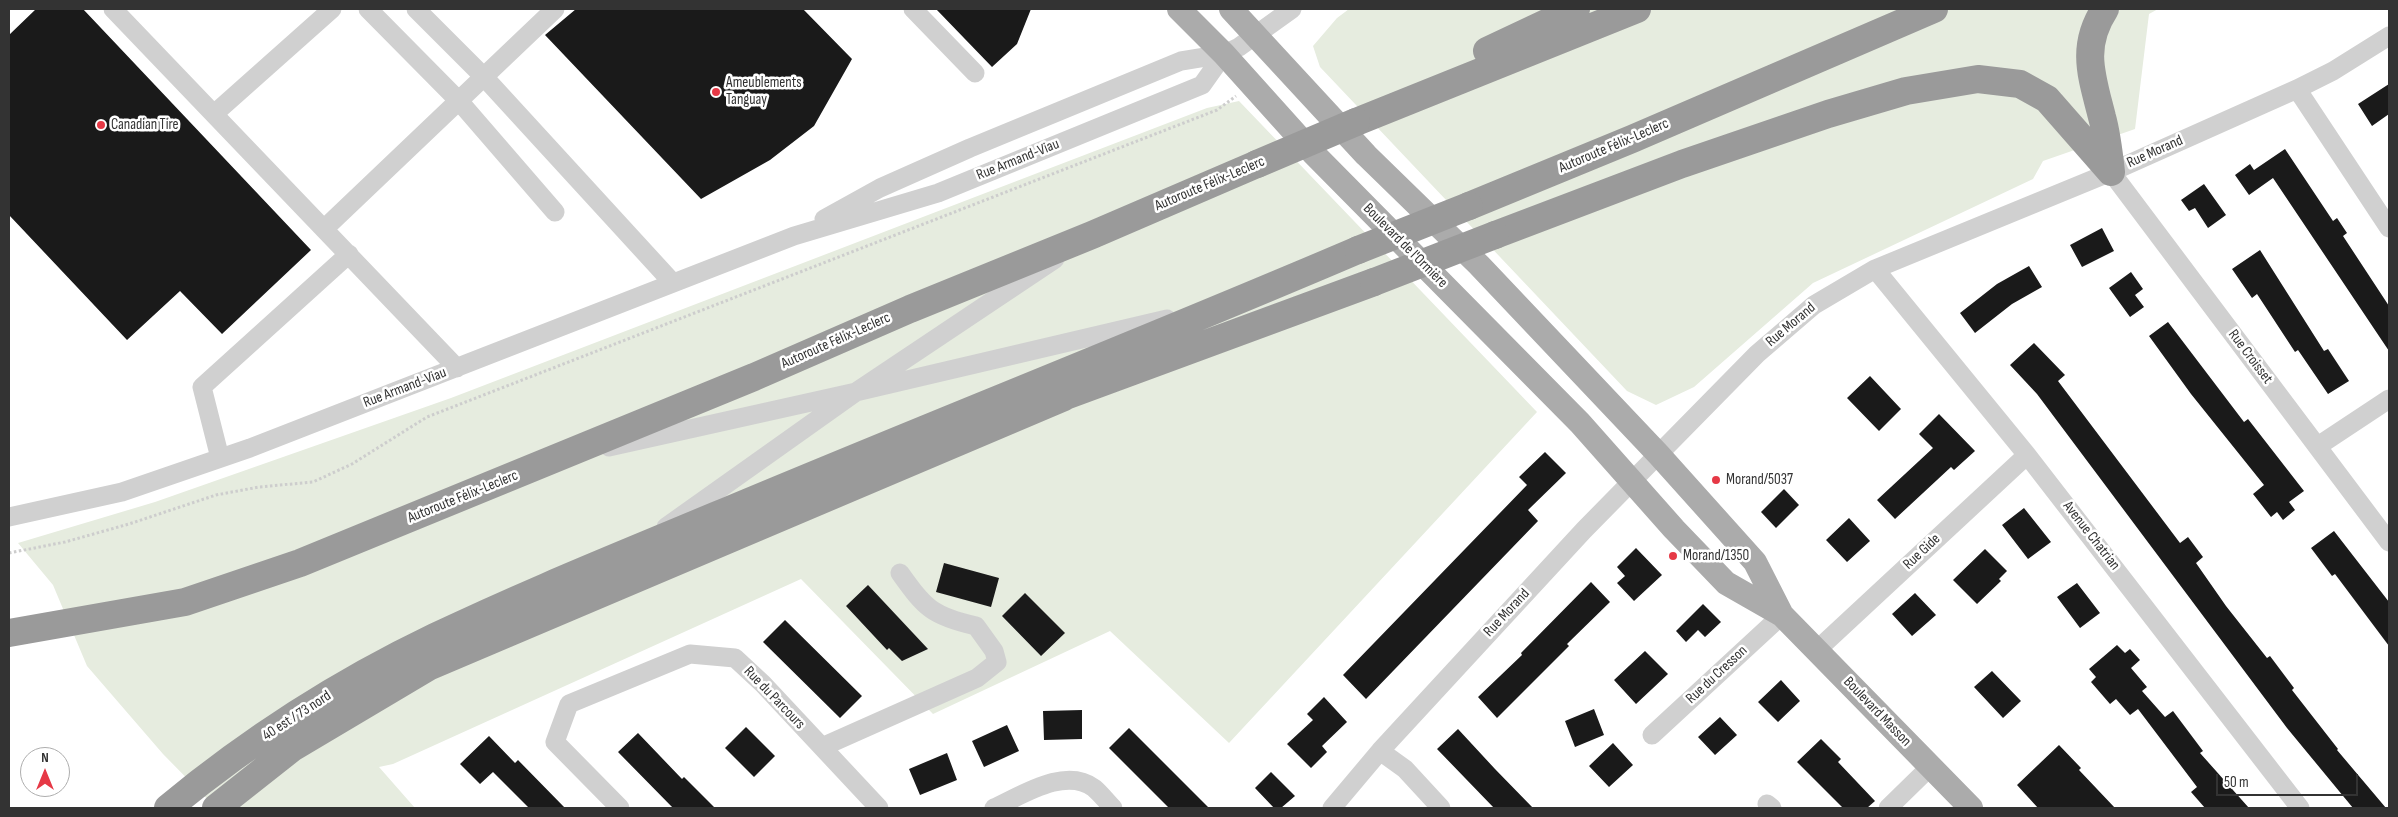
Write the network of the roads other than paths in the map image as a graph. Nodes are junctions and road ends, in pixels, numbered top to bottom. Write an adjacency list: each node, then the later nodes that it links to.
1 (113, 9): 21 (street)
2 (332, 9): 21 (street)
3 (368, 9): 20 (street)
4 (416, 9): 18 (street)
5 (555, 9): 18 (street)
6 (913, 9): 17 (street)
7 (1179, 9): 16 (main road, Boulevard de l'Ormière)
8 (1231, 9): 14 (main road)
9 (1292, 9): 14 (street, Rue Armand-Viau)
10 (1576, 9): 22 (highway)
11 (1637, 9): 22 (highway, Autoroute Félix-Leclerc)
12 (1934, 9): 32 (highway, Autoroute Félix-Leclerc, bridge)
13 (2106, 9): 23 (highway)
14 (1256, 35): 16 (street, Rue Armand-Viau); 38 (main road)
15 (2389, 36): 19 (street, Rue Morand)
16 (1224, 54): 28 (street, Rue Armand-Viau); 28 (street, Rue Armand-Viau); 42 (main road, Boulevard de l'Ormière)
17 (975, 73)
18 (485, 78): 20 (street); 31 (street)
19 (2297, 89): 23 (street, Rue Morand); 25 (street)
20 (459, 101): 24 (street); 26 (street)
21 (214, 114): 26 (street)
22 (1356, 122): 27 (highway, Autoroute Félix-Leclerc, bridge)
23 (2112, 172): 30 (street, Rue Morand); 35 (highway, bridge); 37 (street, Rue Croisset)
24 (555, 212)
25 (2389, 228)
26 (324, 229): 29 (street)
27 (1092, 235): 34 (street); 41 (highway, Autoroute Félix-Leclerc)
28 (794, 236): 31 (street, Rue Armand-Viau)
29 (348, 254): 33 (street); 40 (street)
30 (1875, 269): 38 (street, Rue Morand); 39 (street, Avenue Chatrian)
31 (672, 282): 33 (street, Rue Armand-Viau)
32 (1230, 305): 34 (street); 43 (highway, Autoroute Félix-Leclerc)
33 (457, 368): 40 (street, Rue Armand-Viau)
34 (856, 392): 41 (street); 46 (street)
35 (1064, 397): 43 (highway); 58 (highway)
36 (2389, 398): 37 (street)
37 (2318, 446): 45 (street, Rue Croisset)
38 (1660, 455): 42 (street, Rue Morand); 48 (main road, Boulevard Masson)
39 (2027, 455): 51 (street, Rue Gide); 67 (street, Avenue Chatrian)
40 (220, 458): 44 (street, Rue Armand-Viau)
41 (555, 458): 49 (highway, Autoroute Félix-Leclerc)
42 (1633, 481): 48 (main road, Boulevard Masson); 54 (street, Rue Morand)
43 (797, 482): 46 (highway, Autoroute Félix-Leclerc)
44 (9, 517)
45 (2389, 542)
46 (635, 550): 50 (highway, Autoroute Félix-Leclerc)
47 (900, 573): 53 (street)
48 (1782, 615): 51 (main road, Boulevard Masson); 52 (street, Rue du Cresson)
49 (13, 631)
50 (435, 637): 56 (highway, 40 est / 73 nord); 57 (highway)
51 (1817, 650): 55 (main road, Boulevard Masson)
52 (1652, 735)
53 (822, 747): 59 (street, Rue du Parcours); 60 (street, Rue du Parcours)
54 (1380, 751): 63 (street, Rue Morand); 64 (street)
55 (1930, 767): 65 (street); 66 (main road, Boulevard Masson)
56 (168, 808)
57 (198, 808)
58 (216, 808)
59 (620, 808)
60 (879, 808)
61 (994, 808): 62 (street)
62 (1113, 808)
63 (1332, 808)
64 (1441, 808)
65 (1888, 808)
66 (1971, 808)
67 (2300, 808)

